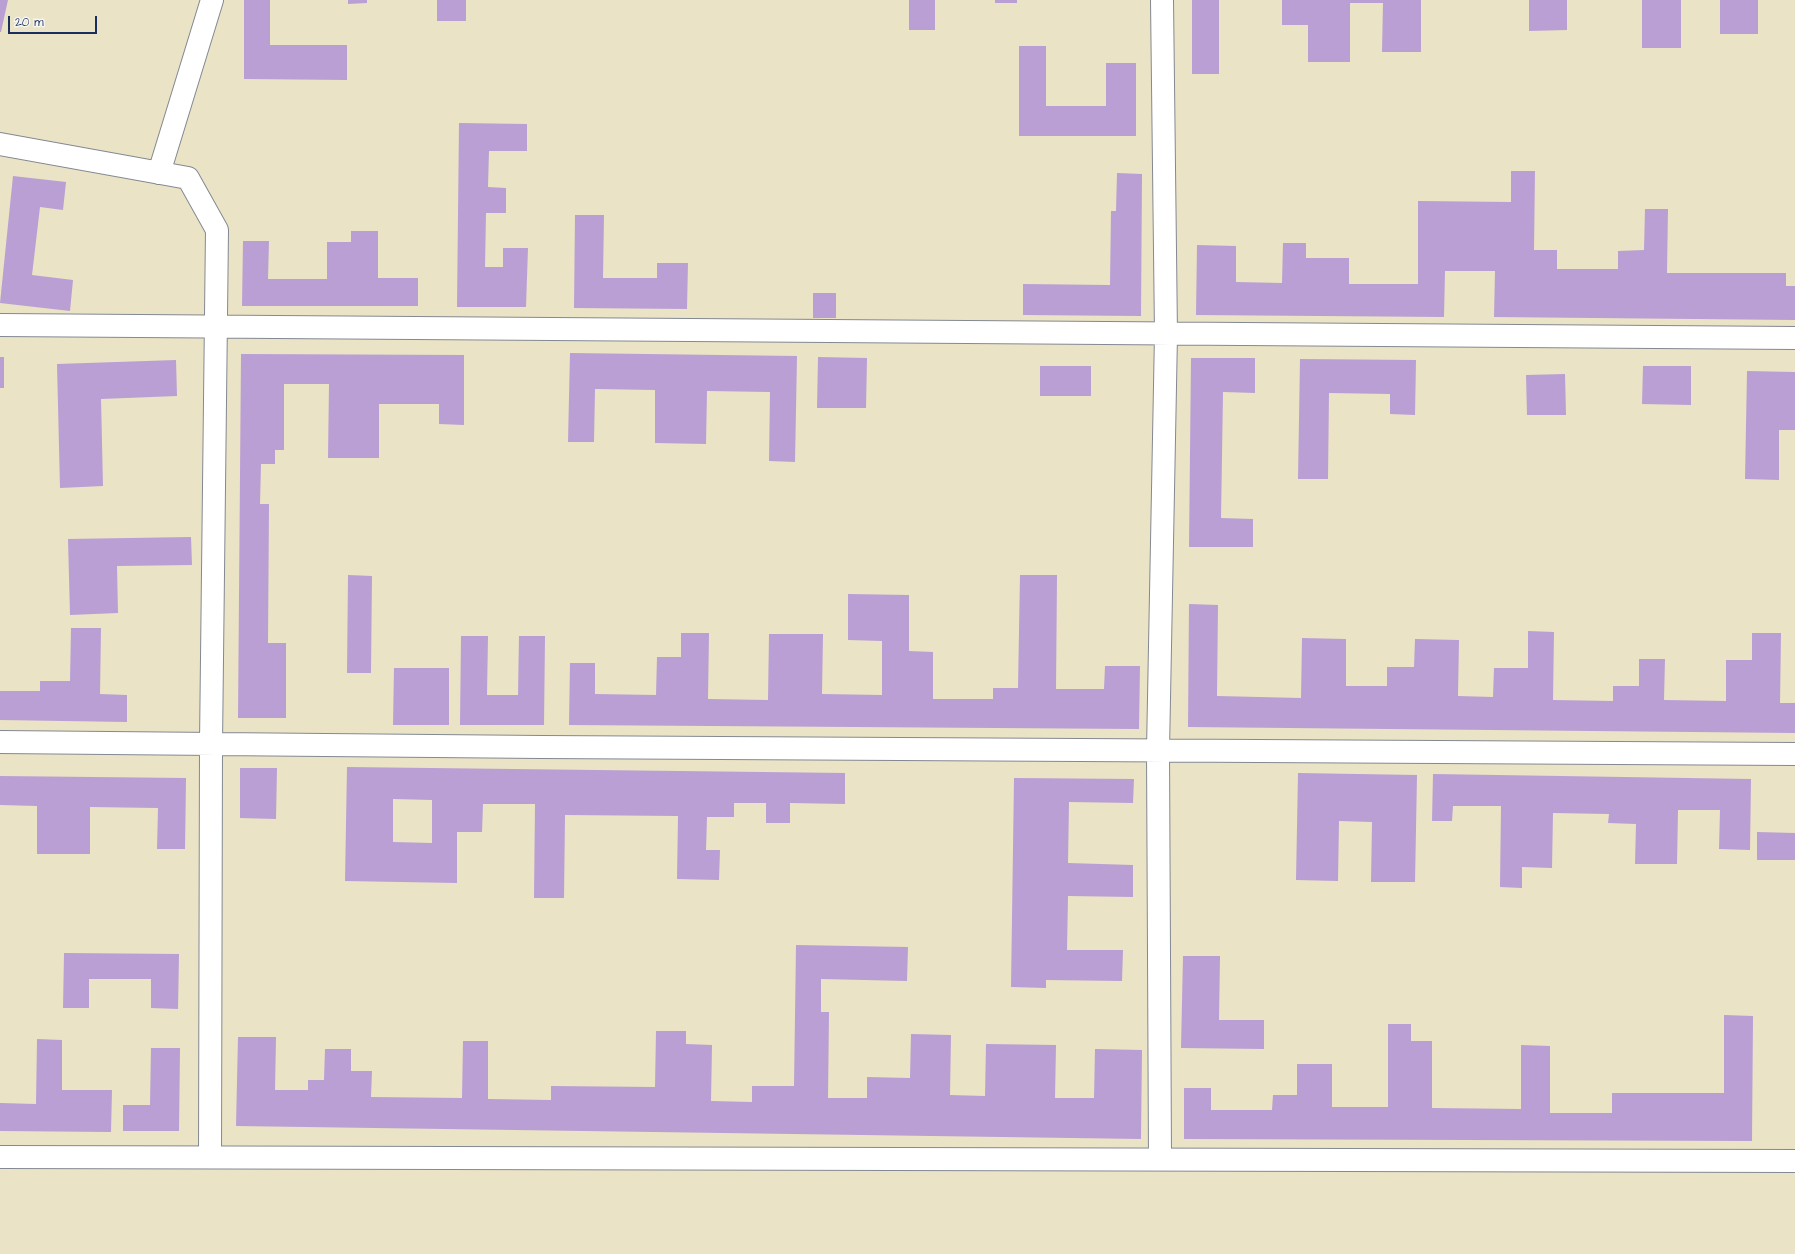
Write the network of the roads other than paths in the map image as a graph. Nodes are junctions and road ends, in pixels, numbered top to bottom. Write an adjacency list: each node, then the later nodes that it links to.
1 (212, 0): 4 (street)
2 (1162, 0): 7 (street)
3 (0, 144): 4 (street)
4 (159, 173): 6 (street)
5 (0, 325): 6 (street)
6 (215, 326): 7 (street); 10 (street)
7 (1166, 334): 8 (street); 11 (street)
8 (1795, 338)
9 (0, 742): 10 (street)
10 (211, 744): 11 (street); 14 (street)
11 (1158, 750): 12 (street); 15 (street)
12 (1795, 754)
13 (0, 1157): 14 (street)
14 (210, 1157): 15 (street)
15 (1160, 1159): 16 (street)
16 (1795, 1161)

